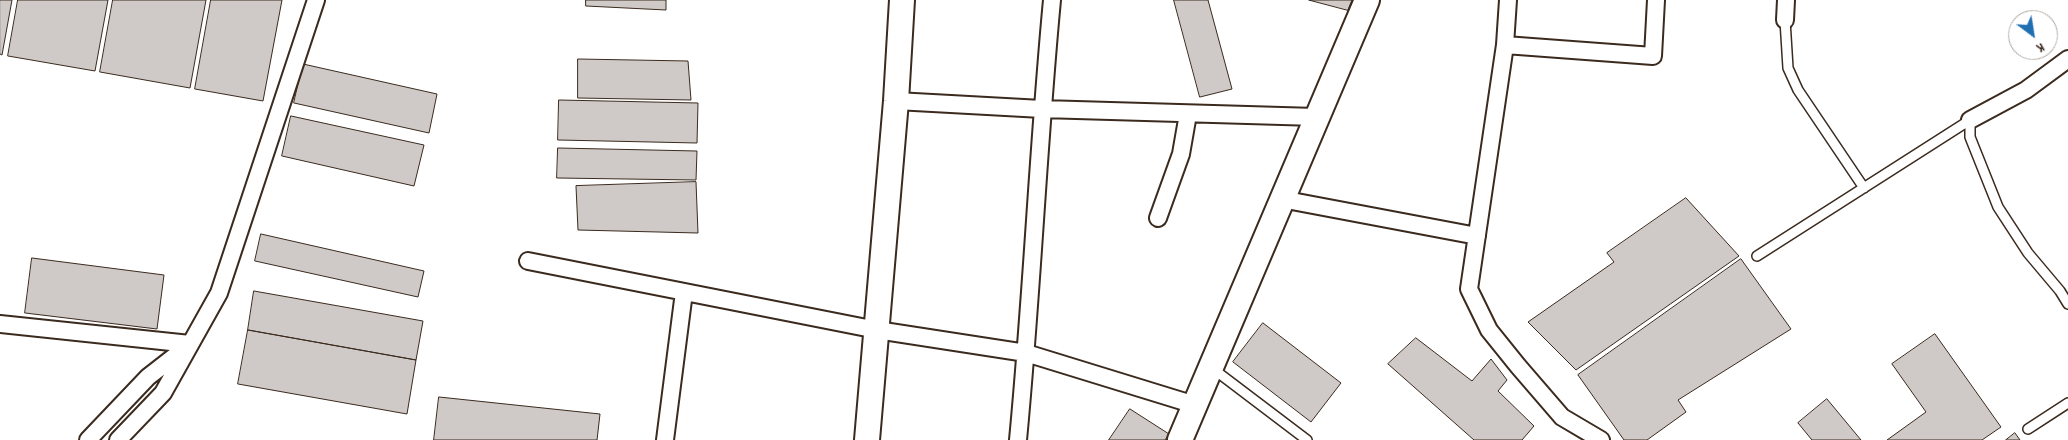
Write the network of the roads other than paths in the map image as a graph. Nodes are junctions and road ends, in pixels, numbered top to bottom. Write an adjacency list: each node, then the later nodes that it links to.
1 (316, 0): 26 (street)
2 (902, 0): 11 (street)
3 (1052, 0): 12 (street)
4 (1367, 0): 14 (street)
5 (1508, 0): 9 (street)
6 (1656, 0): 9 (street)
7 (1786, 0): 8 (street)
8 (1785, 20): 16 (lane)
9 (1505, 45): 19 (street)
10 (2068, 59): 15 (street)
11 (896, 101): 12 (street); 25 (street)
12 (1042, 109): 13 (street); 27 (street)
13 (1188, 114): 14 (street); 18 (street)
14 (1316, 117): 17 (street)
15 (1970, 120): 16 (lane); 23 (lane)
16 (1864, 188): 20 (lane)
17 (1281, 199): 19 (street); 28 (street)
18 (1158, 218)
19 (1477, 236): 39 (street)
20 (1757, 256)
21 (528, 261): 22 (street)
22 (684, 292): 25 (street); 34 (street)
23 (2068, 304)
24 (0, 324): 26 (street)
25 (877, 330): 27 (street); 35 (street)
26 (190, 344): 32 (street); 33 (street)
27 (1026, 353): 30 (street); 36 (street)
28 (1211, 367): 30 (street); 38 (lane)
29 (2068, 403): 31 (lane)
30 (1195, 405): 37 (street)
31 (2028, 429)
32 (88, 440)
33 (118, 440)
34 (664, 440)
35 (867, 440)
36 (1018, 440)
37 (1180, 440)
38 (1307, 440)
39 (1601, 440)

